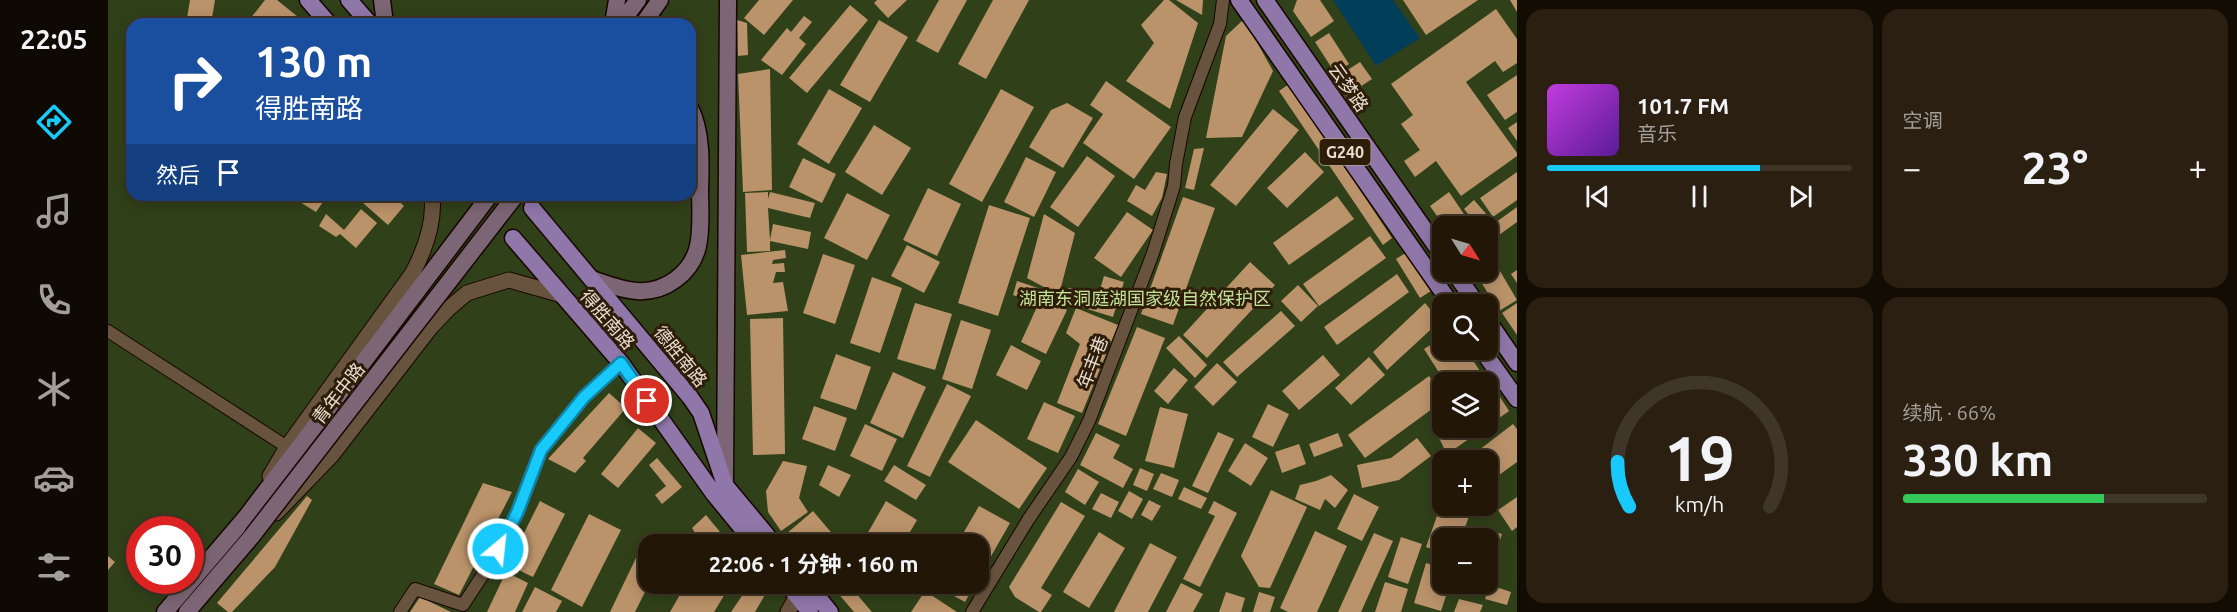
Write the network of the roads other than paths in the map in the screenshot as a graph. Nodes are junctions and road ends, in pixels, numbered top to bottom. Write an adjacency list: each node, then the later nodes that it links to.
1 (308, 0): 11 (main road)
2 (349, 0): 12 (main road)
3 (381, 0): 13 (main road)
4 (617, 0): 14 (main road)
5 (638, 0): 15 (main road)
6 (660, 0): 16 (main road)
7 (728, 0): 34 (main road)
8 (1223, 0): 48 (street, 年丰巷)
9 (1239, 0): 25 (main road, G240)
10 (1265, 0): 23 (main road, 云梦路 / G240)
11 (324, 18)
12 (365, 18)
13 (384, 18)
14 (614, 18)
15 (624, 18)
16 (647, 18)
17 (696, 122): 24 (main road)
18 (433, 201): 33 (street)
19 (485, 201): 35 (main road, 青年中路)
20 (511, 201): 38 (main road, 青年中路, bridge)
21 (532, 208): 24 (main road, 德胜南路)
22 (513, 238): 26 (main road, 得胜南路)
23 (1432, 240)
24 (592, 279): 34 (main road, 德胜南路)
25 (1444, 294)
26 (562, 295): 30 (main road, 得胜南路); 38 (street)
27 (108, 331): 33 (street)
28 (1498, 335): 31 (main road)
29 (1489, 360): 32 (main road)
30 (621, 363): 36 (main road, 得胜南路); 44 (street)
31 (1517, 363)
32 (1517, 399)
33 (287, 447): 35 (street)
34 (725, 485): 37 (main road, 德胜南路)
35 (246, 517): 42 (main road, 青年中路)
36 (747, 534)
37 (766, 534)
38 (252, 536): 43 (main road, 青年中路)
39 (795, 594): 45 (street)
40 (800, 594): 46 (main road)
41 (805, 594): 47 (main road)
42 (165, 612)
43 (187, 612)
44 (400, 612)
45 (788, 612)
46 (810, 612)
47 (830, 612)
48 (972, 612)

